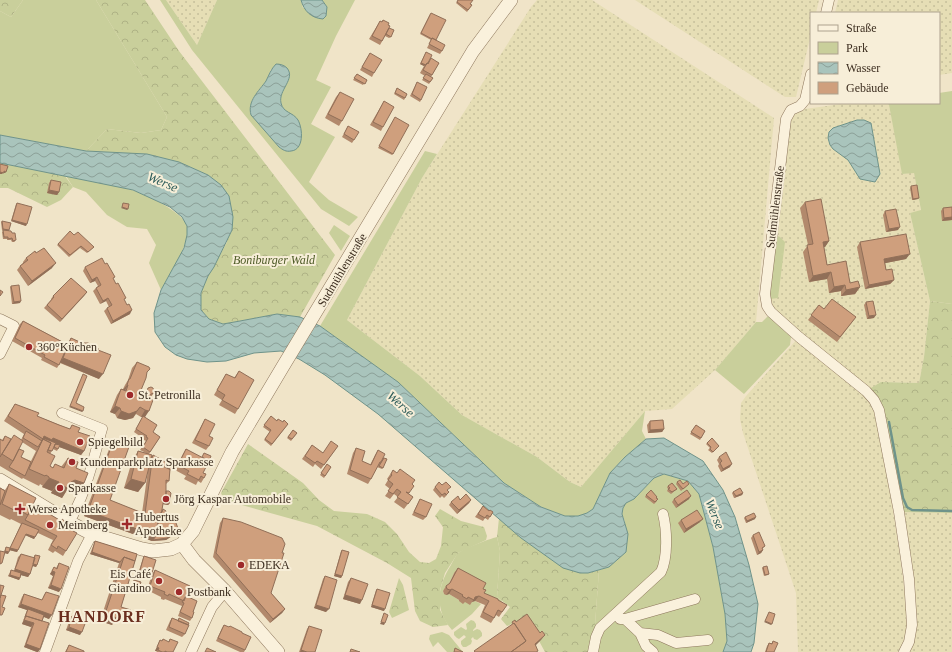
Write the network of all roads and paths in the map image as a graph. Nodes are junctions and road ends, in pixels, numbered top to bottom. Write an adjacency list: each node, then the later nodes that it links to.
1 (510, 0): 12 (street, Sudmühlenstraße)
2 (829, 0): 3 (street)
3 (826, 12)
4 (810, 78): 24 (street, Sudmühlenstraße)
5 (0, 319): 6 (street)
6 (0, 354)
7 (62, 413): 10 (street)
8 (0, 480): 10 (street)
9 (663, 514): 15 (street)
10 (69, 522): 11 (street)
11 (92, 534): 12 (street); 19 (street)
12 (182, 544): 13 (street)
13 (225, 591): 20 (street); 21 (street)
14 (695, 599): 16 (street)
15 (610, 619): 16 (street); 22 (street)
16 (625, 620): 17 (street)
17 (640, 633): 18 (street); 23 (street)
18 (708, 640)
19 (45, 652)
20 (191, 652)
21 (278, 652)
22 (594, 652)
23 (653, 652)
24 (904, 652)

